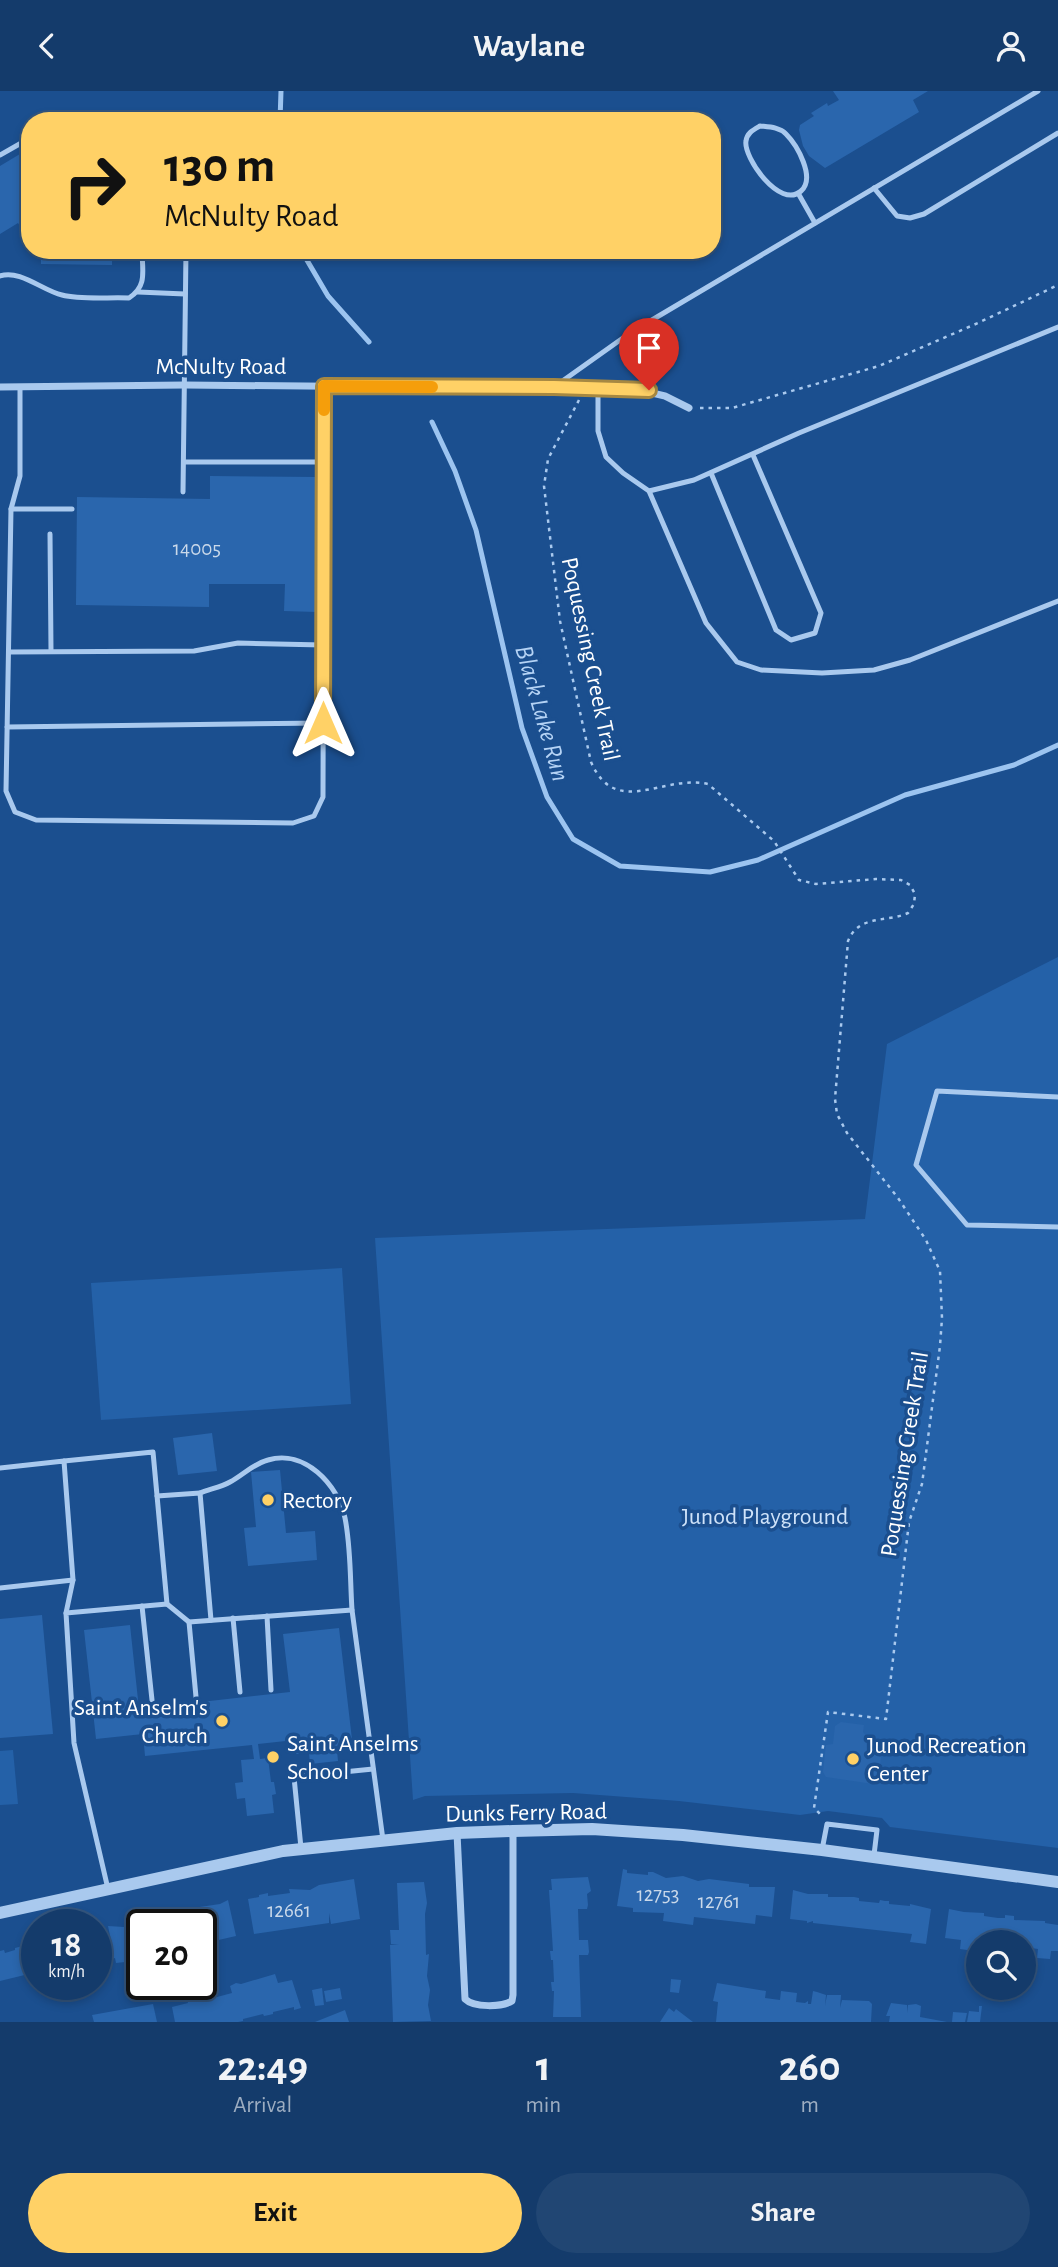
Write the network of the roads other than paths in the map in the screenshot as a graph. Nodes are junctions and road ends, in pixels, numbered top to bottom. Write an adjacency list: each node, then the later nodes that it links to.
1 (1038, 91): 5 (lane)
2 (1058, 133): 5 (lane)
3 (21, 143): 4 (lane)
4 (0, 155)
5 (874, 188): 7 (lane)
6 (798, 193): 6 (lane); 7 (lane)
7 (815, 223): 18 (lane)
8 (142, 259): 11 (lane)
9 (186, 259): 12 (lane)
10 (0, 277): 11 (lane)
11 (138, 292): 12 (lane)
12 (185, 294): 14 (lane)
13 (1058, 327): 21 (lane)
14 (185, 385): 15 (street, McNulty Road); 17 (street, McNulty Road); 22 (lane)
15 (324, 386): 18 (street, McNulty Road); 23 (lane)
16 (0, 387): 17 (street, McNulty Road)
17 (20, 387): 27 (lane)
18 (554, 387): 19 (street, McNulty Road)
19 (598, 388): 20 (street, McNulty Road); 25 (lane)
20 (689, 408)
21 (753, 455): 24 (lane); 24 (lane)
22 (184, 462): 23 (lane); 26 (lane)
23 (324, 462): 31 (lane)
24 (710, 473): 25 (lane)
25 (649, 491): 30 (lane)
26 (183, 492)
27 (11, 509): 28 (lane); 32 (lane)
28 (72, 509)
29 (50, 534): 33 (lane)
30 (1058, 601)
31 (323, 645): 33 (lane); 34 (lane)
32 (9, 652): 33 (lane); 35 (lane)
33 (51, 652)
34 (323, 723): 35 (lane); 35 (lane)
35 (7, 727)
36 (1058, 1097): 37 (lane)
37 (1058, 1227)
38 (64, 1461): 39 (lane); 41 (lane); 42 (lane)
39 (0, 1468)
40 (200, 1493): 41 (lane); 46 (lane); 50 (lane)
41 (157, 1496): 44 (lane)
42 (74, 1580): 43 (lane); 47 (lane)
43 (0, 1588)
44 (167, 1604): 45 (lane); 51 (lane)
45 (142, 1606): 47 (lane); 55 (lane)
46 (352, 1610): 48 (lane); 56 (lane)
47 (66, 1613): 64 (lane)
48 (267, 1616): 49 (lane); 52 (lane)
49 (233, 1618): 50 (lane); 53 (lane)
50 (211, 1620): 51 (lane)
51 (189, 1622): 54 (lane)
52 (271, 1690)
53 (240, 1692)
54 (196, 1697)
55 (152, 1700)
56 (373, 1769): 59 (lane); 60 (lane)
57 (513, 1831): 58 (street, Dunks Ferry Road); 58 (street); 61 (street, Dunks Ferry Road)
58 (457, 1833): 59 (street, Dunks Ferry Road)
59 (383, 1841): 60 (street, Dunks Ferry Road)
60 (302, 1849): 64 (street, Dunks Ferry Road)
61 (822, 1850): 62 (street, Dunks Ferry Road); 62 (lane)
62 (874, 1857): 63 (street, Dunks Ferry Road)
63 (1058, 1882)
64 (107, 1889): 65 (street, Dunks Ferry Road)
65 (0, 1913)

